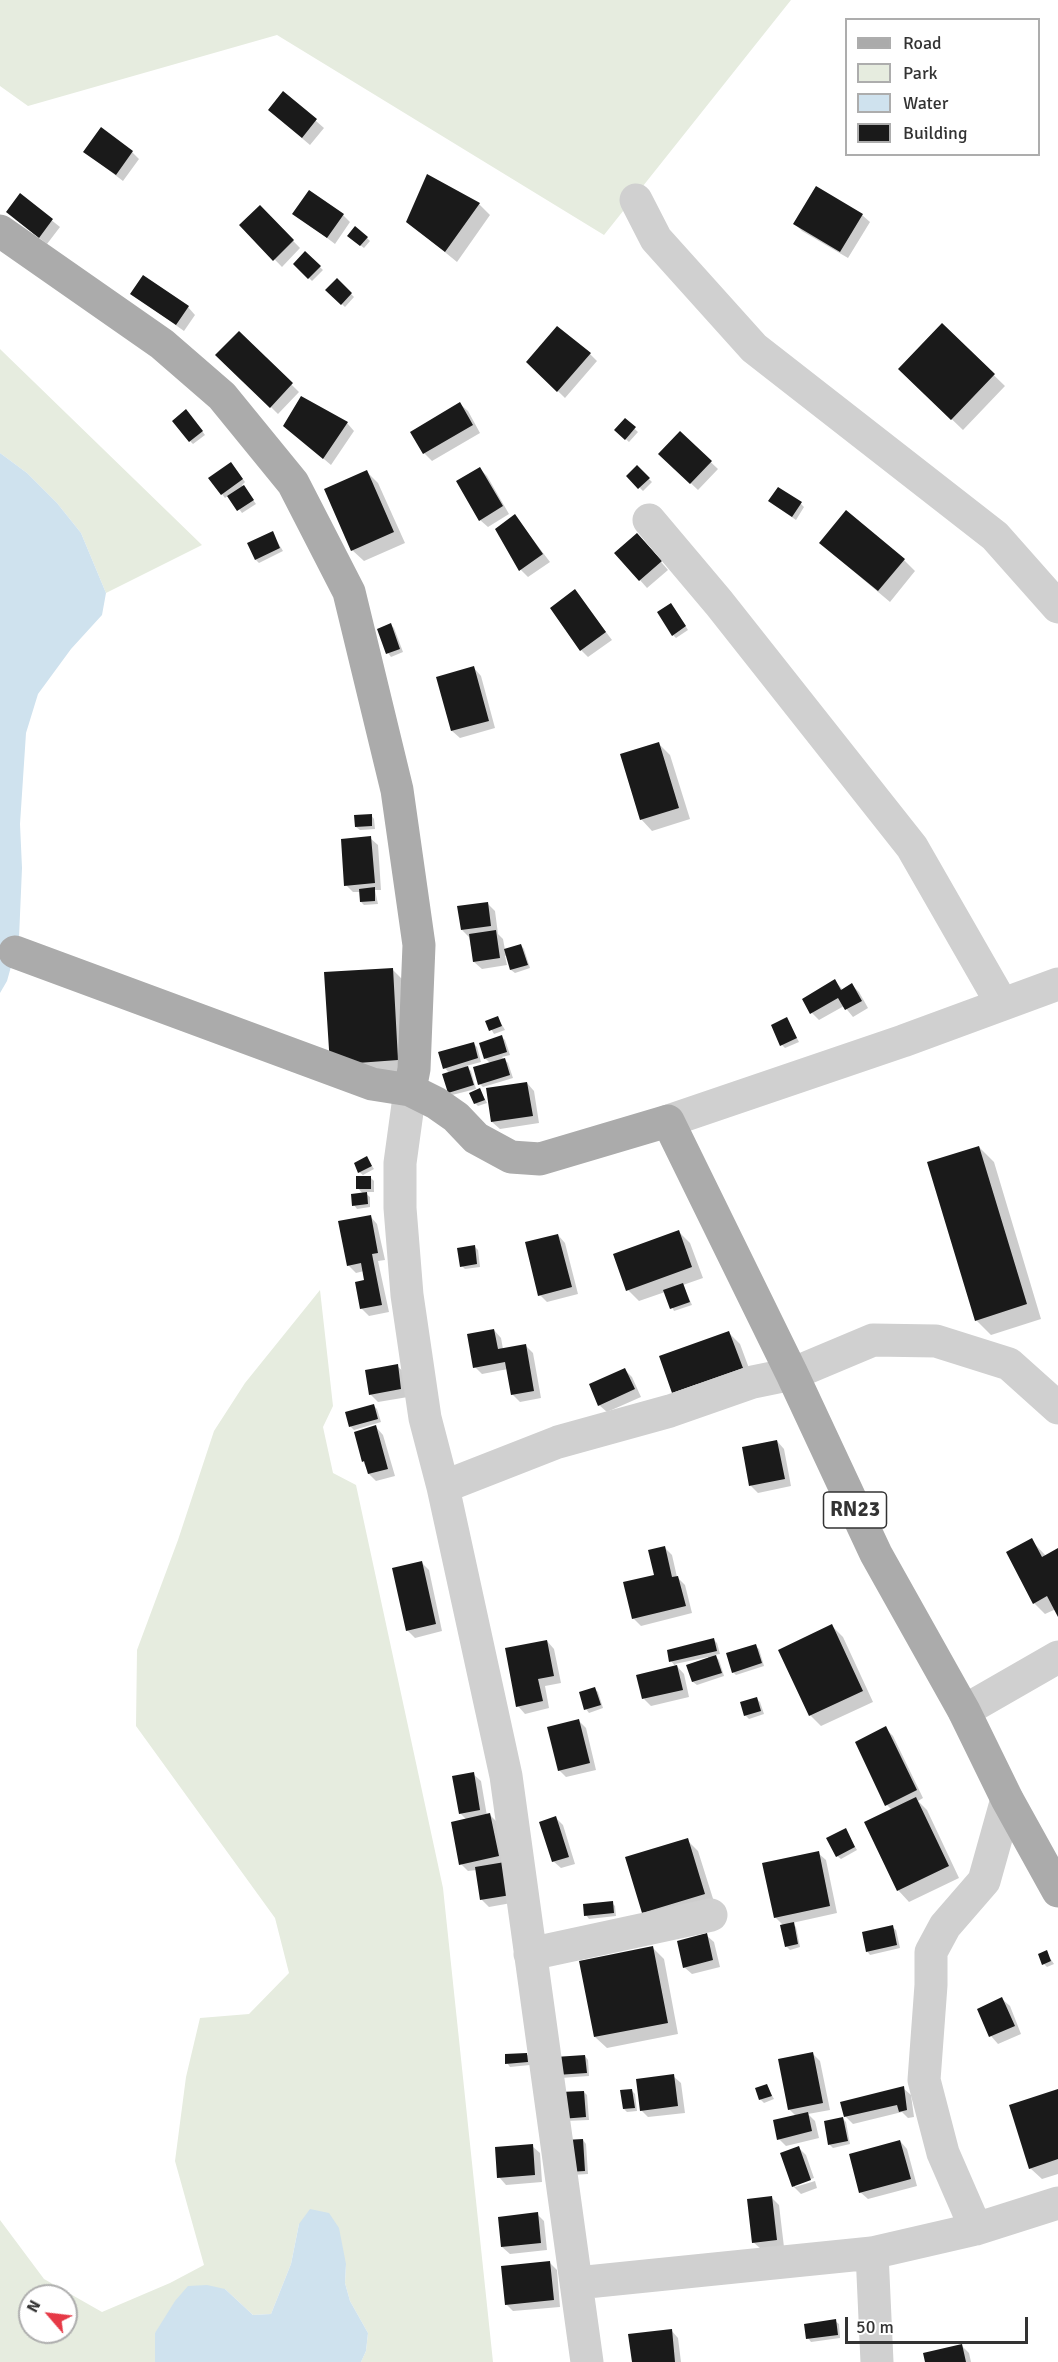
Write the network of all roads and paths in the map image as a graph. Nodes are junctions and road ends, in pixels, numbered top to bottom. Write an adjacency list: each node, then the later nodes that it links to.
1 (636, 201): 4 (street)
2 (0, 231): 8 (main road)
3 (650, 520): 7 (street)
4 (1058, 607)
5 (15, 952): 8 (main road)
6 (1058, 984): 7 (street)
7 (1002, 1004): 9 (street)
8 (410, 1090): 9 (main road); 12 (street)
9 (668, 1121): 10 (main road, RN23)
10 (792, 1374): 11 (street); 12 (street); 14 (main road, RN23)
11 (1058, 1408)
12 (442, 1487): 18 (street)
13 (1058, 1657): 14 (street)
14 (964, 1711): 15 (main road, RN23)
15 (1007, 1799): 16 (main road, RN23); 20 (street)
16 (1058, 1891)
17 (711, 1915): 18 (street)
18 (530, 1954): 22 (street)
19 (1058, 2203): 20 (street)
20 (976, 2229): 21 (street)
21 (872, 2253): 22 (street); 24 (street)
22 (577, 2283): 23 (street)
23 (587, 2362)
24 (877, 2362)

